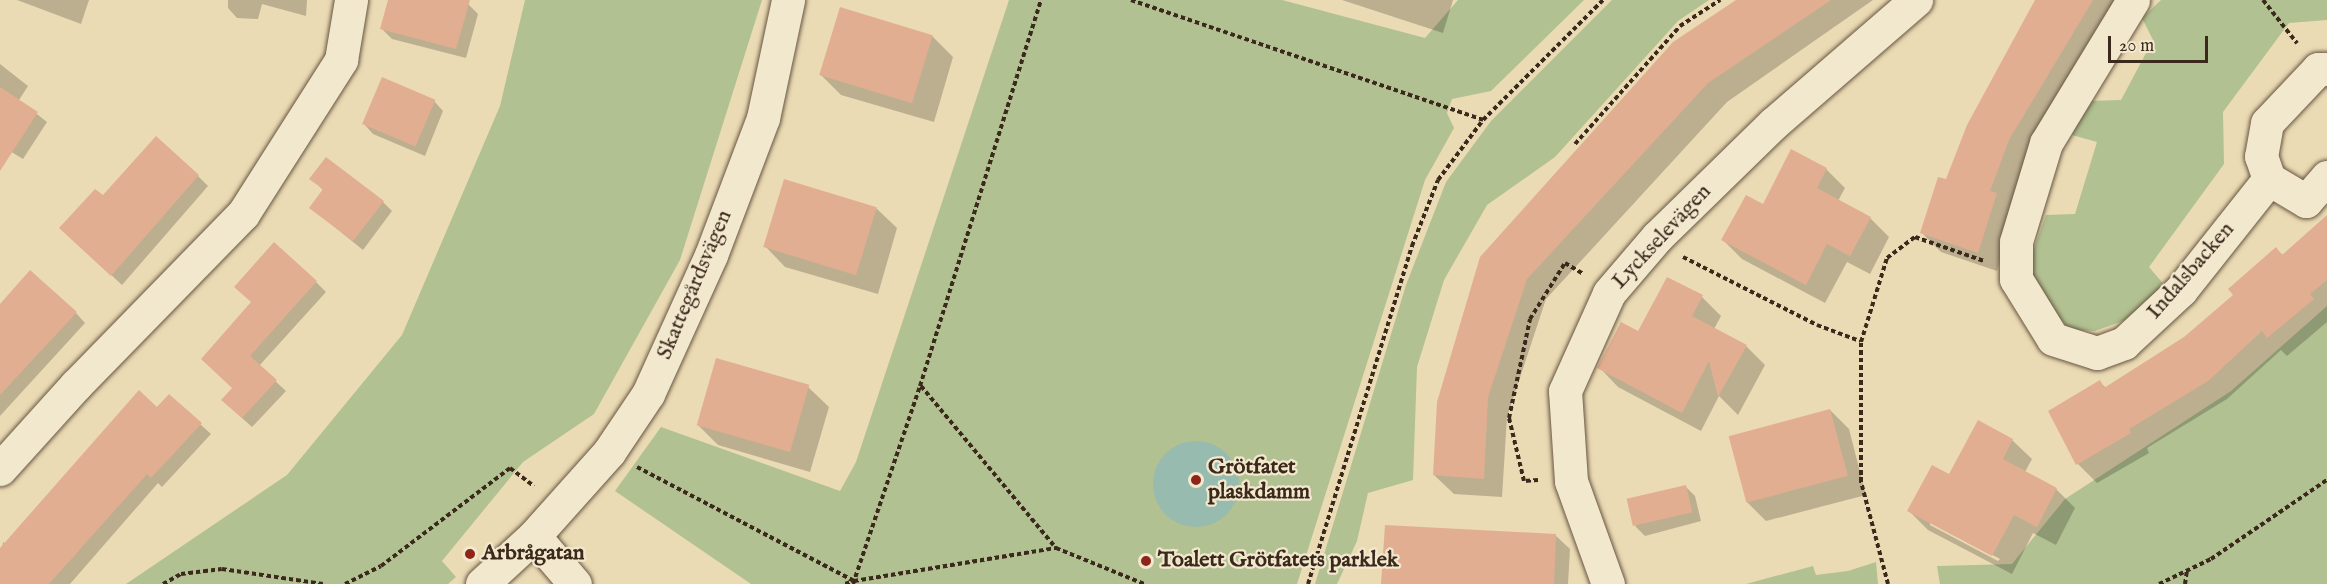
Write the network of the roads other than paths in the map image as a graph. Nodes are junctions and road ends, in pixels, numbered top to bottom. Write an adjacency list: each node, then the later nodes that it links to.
1 (351, 0): 8 (street)
2 (788, 0): 9 (street, Skattegårdsvägen)
3 (1916, 0): 12 (street, Lyckselevägen)
4 (2133, 0): 7 (street, Indalsbacken)
5 (2322, 69): 7 (street)
6 (2327, 177): 7 (street)
7 (2269, 179)
8 (0, 469)
9 (534, 536): 10 (street, Skattegårdsvägen); 11 (street)
10 (482, 584)
11 (575, 584)
12 (1608, 584)

